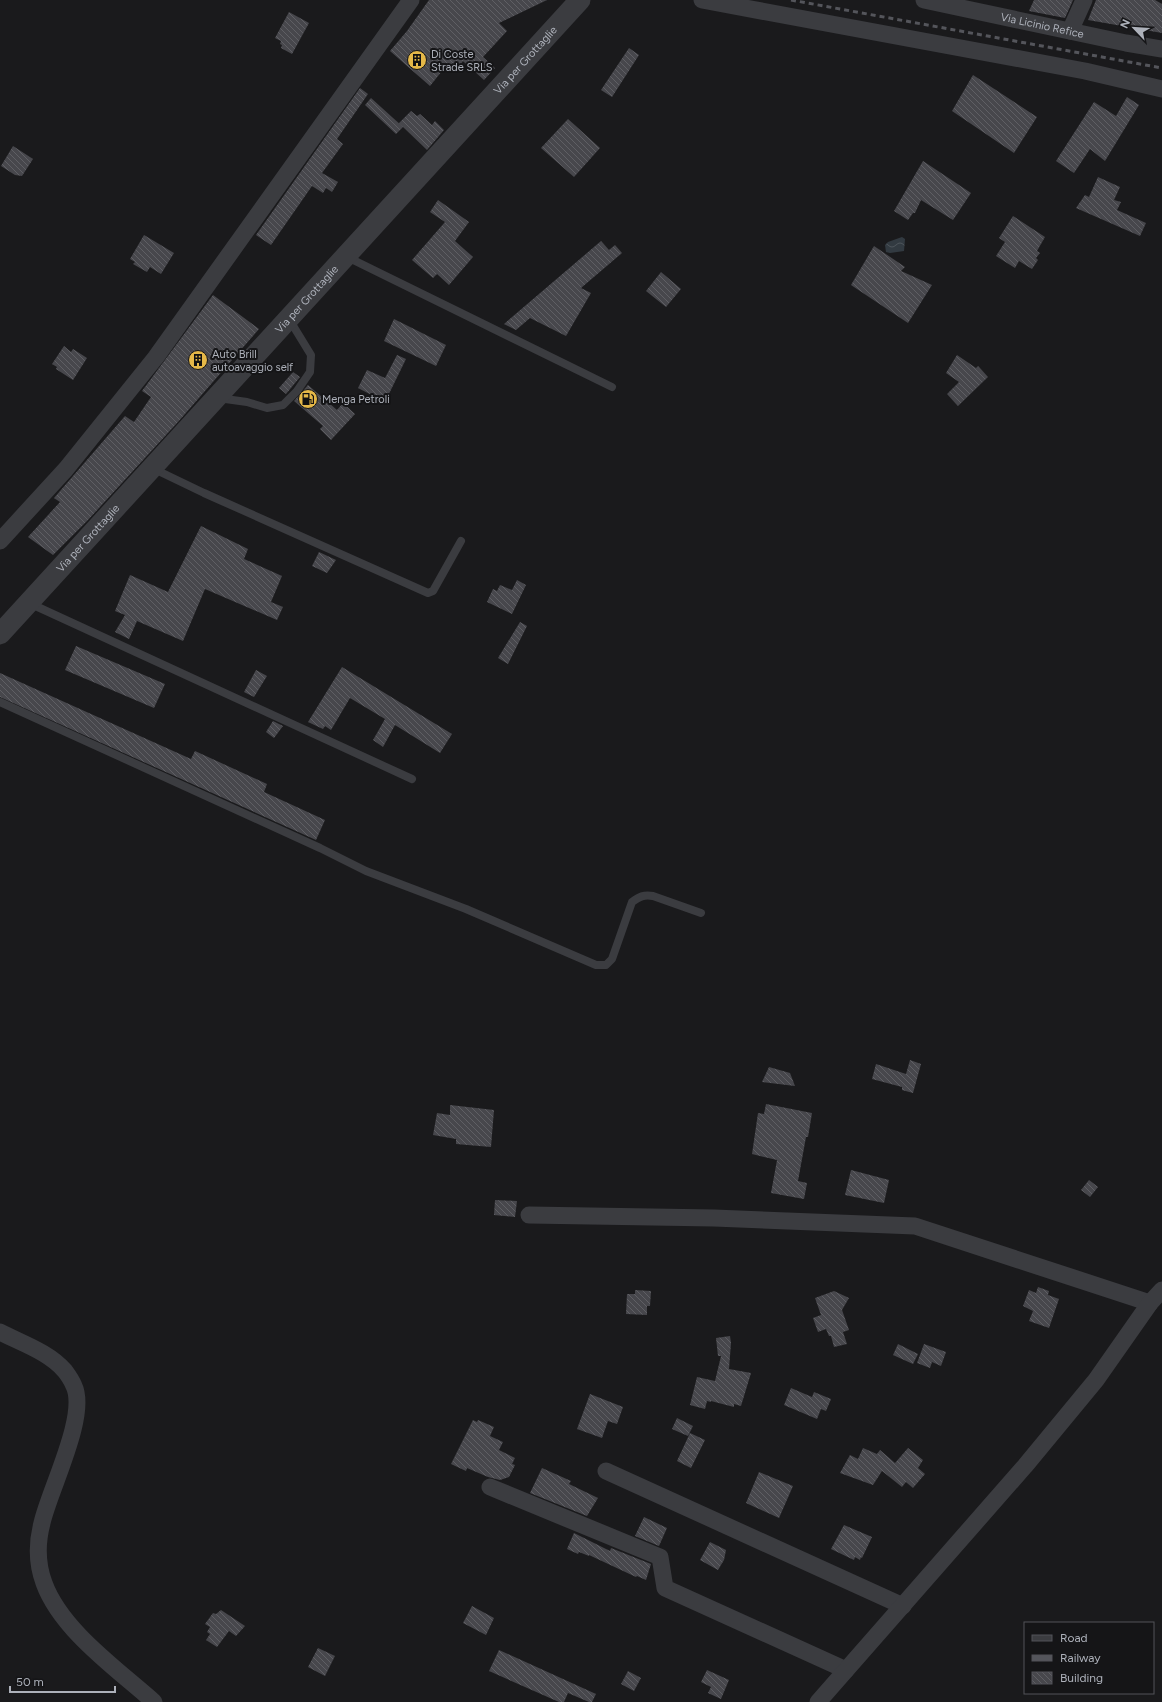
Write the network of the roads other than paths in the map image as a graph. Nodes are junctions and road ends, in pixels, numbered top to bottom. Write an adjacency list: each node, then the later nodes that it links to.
1 (411, 0): 15 (street)
2 (580, 0): 9 (street, Via per Grottaglie)
3 (702, 0): 8 (street)
4 (924, 0): 6 (street, Via Licinio Refice)
5 (1084, 0): 6 (street)
6 (1070, 31): 7 (street, Via Licinio Refice)
7 (1162, 49)
8 (1162, 89)
9 (345, 256): 10 (street, Via per Grottaglie); 11 (lane)
10 (288, 317): 12 (street, Via per Grottaglie); 12 (lane)
11 (612, 387)
12 (215, 398): 13 (street, Via per Grottaglie)
13 (152, 467): 14 (lane); 16 (street, Via per Grottaglie)
14 (461, 540)
15 (0, 541)
16 (28, 603): 17 (street, Via per Grottaglie); 19 (lane)
17 (0, 634)
18 (0, 702): 20 (lane)
19 (412, 779)
20 (701, 913)
21 (529, 1215): 23 (street)
22 (1162, 1290): 23 (street)
23 (1150, 1303): 27 (street)
24 (0, 1332): 29 (street)
25 (606, 1471): 27 (street)
26 (490, 1487): 28 (street)
27 (903, 1606): 28 (street)
28 (846, 1670): 30 (street)
29 (154, 1702)
30 (818, 1702)

